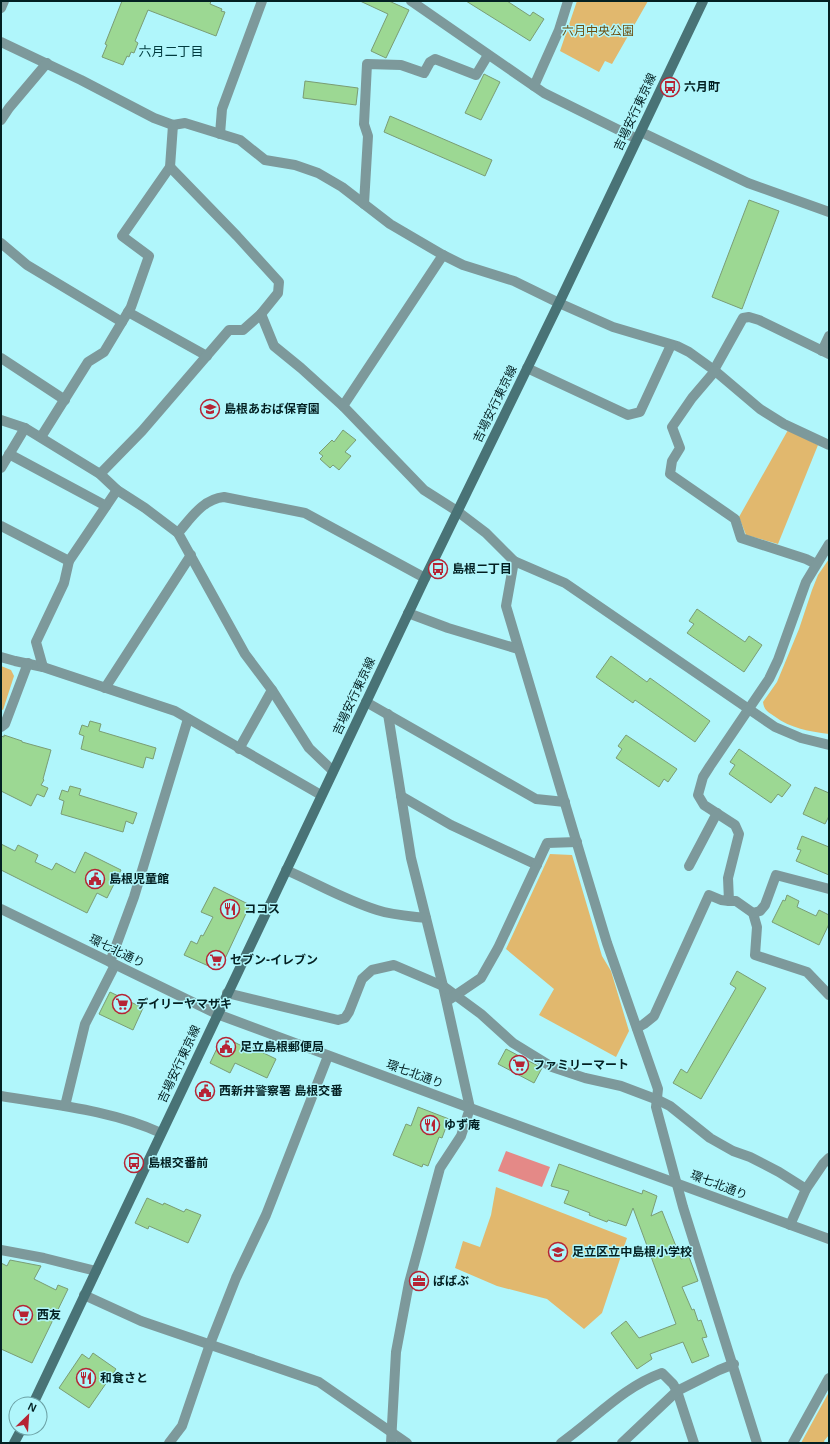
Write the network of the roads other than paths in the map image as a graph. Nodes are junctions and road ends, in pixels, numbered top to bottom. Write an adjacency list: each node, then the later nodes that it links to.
1 (4, 1): 6 (street)
2 (262, 1): 13 (street)
3 (411, 1): 8 (street)
4 (568, 1): 10 (street)
5 (703, 1): 14 (main road, 吉場安行東京線)
6 (1, 8)
7 (1, 42): 9 (street)
8 (488, 55): 10 (street); 16 (street)
9 (47, 64): 11 (street); 12 (street)
10 (534, 86): 14 (street)
11 (1, 120)
12 (173, 125): 13 (street); 15 (street)
13 (220, 134): 16 (street)
14 (639, 136): 17 (street); 20 (main road, 吉場安行東京線)
15 (170, 167): 21 (street); 22 (street)
16 (364, 204): 19 (street)
17 (829, 212)
18 (1, 243): 23 (street)
19 (443, 255): 20 (street); 32 (street)
20 (559, 303): 25 (street); 29 (main road, 吉場安行東京線)
21 (128, 312): 23 (street); 27 (street)
22 (261, 314): 27 (street); 32 (street)
23 (122, 322): 31 (street)
24 (829, 336): 26 (street)
25 (671, 345): 29 (street); 30 (street)
26 (825, 353): 30 (street)
27 (207, 356): 39 (street)
28 (1, 358): 31 (street)
29 (527, 368): 42 (main road, 吉場安行東京線)
30 (714, 371): 36 (street); 49 (street)
31 (64, 400): 35 (street)
32 (343, 406): 42 (street)
33 (1, 420): 34 (street)
34 (24, 428): 35 (street); 37 (street)
35 (40, 437): 39 (street)
36 (829, 445)
37 (9, 454): 38 (street); 41 (street)
38 (1, 468)
39 (100, 474): 40 (street)
40 (117, 490): 41 (street); 44 (street)
41 (106, 506): 47 (street)
42 (457, 511): 48 (street); 50 (main road, 吉場安行東京線)
43 (1, 526): 47 (street)
44 (178, 533): 46 (street); 50 (street)
45 (829, 544): 49 (street)
46 (191, 555): 56 (street); 57 (street)
47 (68, 561): 55 (street)
48 (514, 561): 52 (street); 59 (street)
49 (816, 564): 59 (street)
50 (425, 578): 51 (main road, 吉場安行東京線)
51 (408, 613): 52 (street); 58 (main road, 吉場安行東京線)
52 (518, 649): 68 (street)
53 (1, 657): 54 (street)
54 (28, 663): 55 (street); 62 (street)
55 (42, 667): 56 (street)
56 (105, 688): 61 (street)
57 (272, 690): 64 (street); 65 (street)
58 (366, 702): 60 (street); 65 (main road, 吉場安行東京線)
59 (748, 708): 63 (street); 69 (street)
60 (388, 714): 67 (street); 68 (street)
61 (188, 719): 64 (street); 79 (street)
62 (1, 728)
63 (829, 745)
64 (239, 749): 66 (street)
65 (333, 771): 66 (main road, 吉場安行東京線)
66 (321, 796): 73 (main road, 吉場安行東京線)
67 (401, 796): 71 (street); 78 (street)
68 (565, 802): 70 (street)
69 (716, 813): 72 (street); 75 (street)
70 (577, 842): 71 (street); 85 (street)
71 (537, 865): 83 (street)
72 (689, 866)
73 (286, 870): 78 (street); 81 (main road, 吉場安行東京線)
74 (829, 888): 77 (street)
75 (729, 901): 77 (street); 85 (street)
76 (1, 909): 79 (street, 環七北通り)
77 (753, 913): 82 (street)
78 (426, 918): 80 (street)
79 (113, 963): 84 (street, 環七北通り); 89 (street)
80 (443, 986): 81 (street); 83 (street)
81 (227, 993): 84 (main road, 吉場安行東京線)
82 (829, 996)
83 (450, 999): 88 (street); 90 (street)
84 (217, 1014): 86 (street, 環七北通り); 91 (main road, 吉場安行東京線)
85 (636, 1028): 88 (street)
86 (328, 1056): 90 (street, 環七北通り); 100 (street)
87 (1, 1096): 89 (street)
88 (658, 1100): 93 (street); 94 (street)
89 (65, 1106): 91 (street)
90 (470, 1108): 93 (street, 環七北通り); 105 (street)
91 (161, 1132): 98 (main road, 吉場安行東京線)
92 (829, 1158): 94 (street)
93 (677, 1183): 95 (street, 環七北通り); 101 (street)
94 (806, 1189): 95 (street)
95 (790, 1225): 96 (street, 環七北通り)
96 (829, 1239)
97 (1, 1250): 98 (street)
98 (96, 1271): 99 (main road, 吉場安行東京線)
99 (84, 1295): 100 (street); 104 (main road, 吉場安行東京線)
100 (210, 1344): 105 (street); 106 (street)
101 (734, 1364): 103 (street); 111 (street)
102 (829, 1378): 112 (street)
103 (677, 1391): 108 (street); 109 (street); 110 (street)
104 (37, 1396)
105 (392, 1438): 107 (street)
106 (169, 1443)
107 (407, 1443)
108 (561, 1443)
109 (622, 1443)
110 (694, 1443)
111 (758, 1443)
112 (793, 1443)

